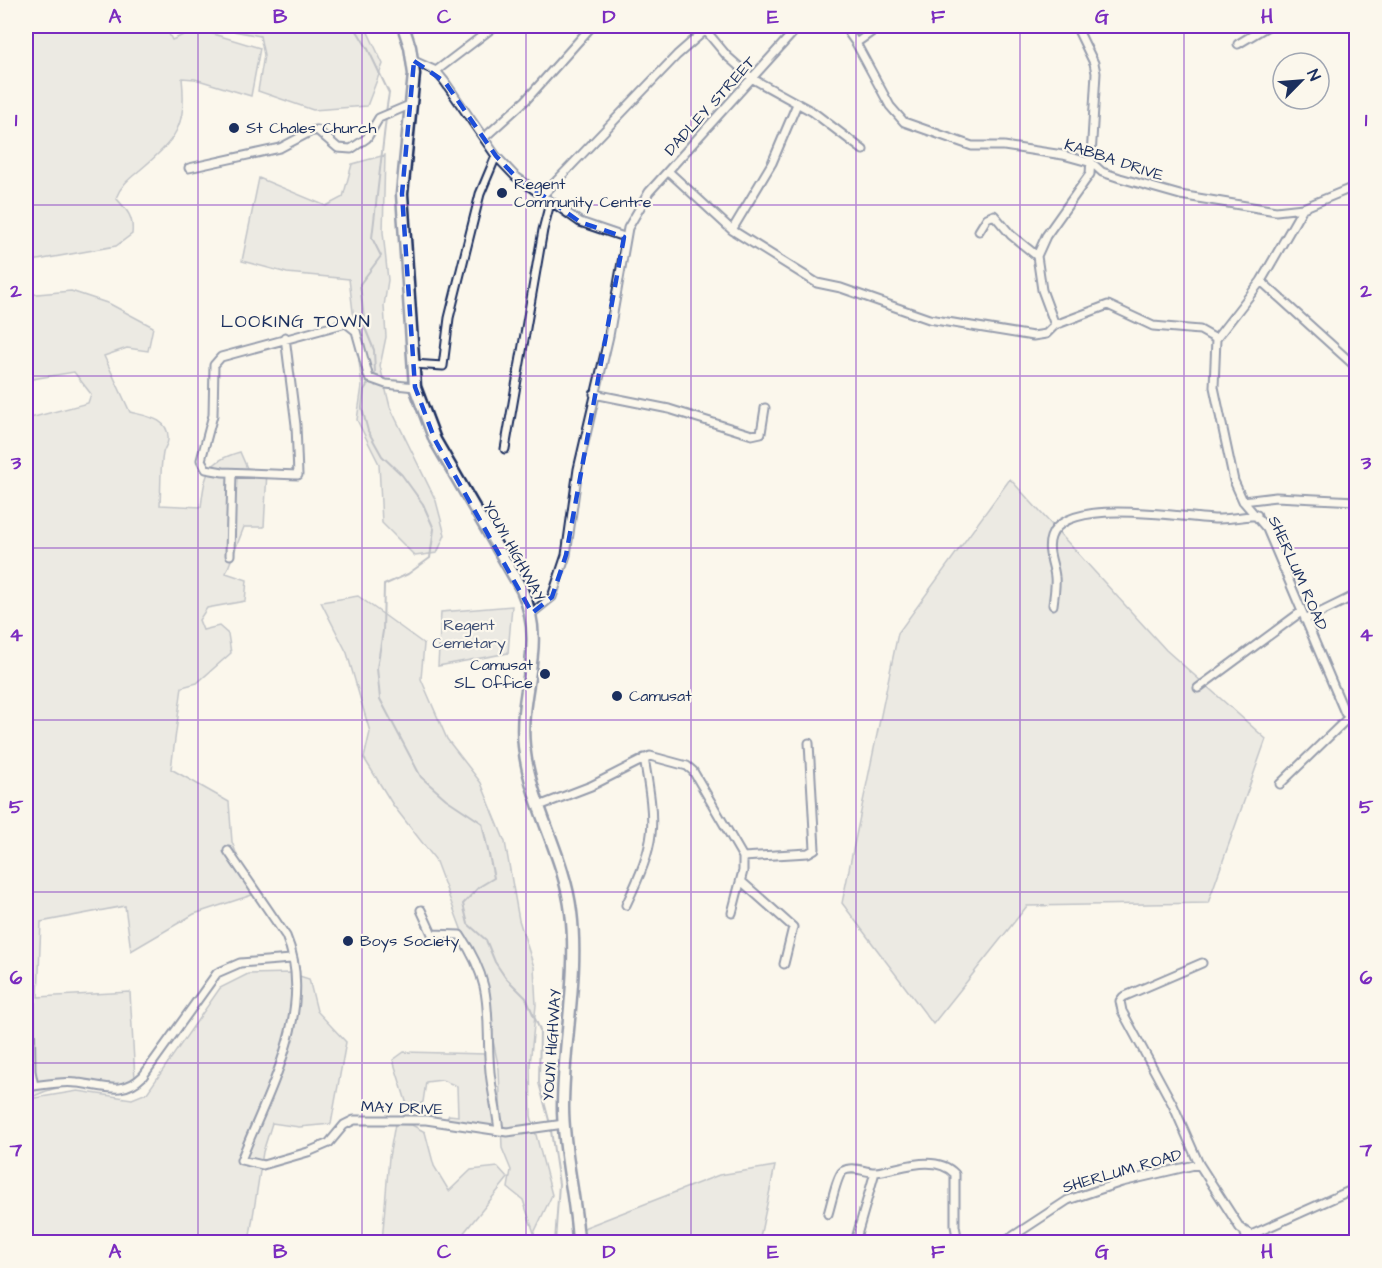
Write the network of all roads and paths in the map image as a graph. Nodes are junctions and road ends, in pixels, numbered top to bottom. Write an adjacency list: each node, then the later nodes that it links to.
1 (403, 26): 12 (main road, YOUYI HIGHWAY)
2 (495, 26): 13 (street)
3 (592, 26): 17 (street)
4 (799, 26): 14 (street, DADLEY STREET)
5 (844, 26): 10 (street, KABBA DRIVE)
6 (880, 26): 10 (street)
7 (1076, 26): 20 (street)
8 (1268, 26): 11 (street)
9 (706, 27): 14 (street); 24 (street)
10 (856, 42): 20 (street, KABBA DRIVE)
11 (1238, 44)
12 (414, 61): 13 (street); 15 (main road, YOUYI HIGHWAY)
13 (436, 71): 17 (street)
14 (753, 79): 16 (street); 22 (street, DADLEY STREET)
15 (412, 104): 21 (street); 35 (main road, YOUYI HIGHWAY)
16 (797, 104): 18 (street); 27 (street)
17 (485, 137): 19 (street)
18 (863, 150)
19 (496, 156): 24 (street); 35 (street)
20 (1092, 163): 26 (street, KABBA DRIVE); 30 (street)
21 (189, 168)
22 (668, 171): 27 (street); 29 (street, DADLEY STREET)
23 (1356, 186): 26 (street, KABBA DRIVE)
24 (542, 196): 25 (street)
25 (550, 203): 29 (street); 40 (street)
26 (1303, 208): 31 (street)
27 (732, 230): 32 (street)
28 (979, 231): 30 (street)
29 (624, 237): 38 (street, DADLEY STREET)
30 (1037, 256): 32 (street)
31 (1261, 281): 34 (street); 36 (street)
32 (1055, 325): 34 (street)
33 (285, 337): 37 (street); 41 (street); 41 (street)
34 (1216, 339): 42 (street, SHERLUM ROAD)
35 (413, 364): 37 (main road, YOUYI HIGHWAY)
36 (1356, 367)
37 (415, 387): 49 (main road, YOUYI HIGHWAY)
38 (594, 394): 39 (street); 49 (street, DADLEY STREET)
39 (765, 408)
40 (505, 449)
41 (232, 473): 45 (street)
42 (1243, 501): 43 (street); 44 (street, SHERLUM ROAD)
43 (1356, 501)
44 (1257, 515): 47 (street); 48 (street, SHERLUM ROAD)
45 (230, 555)
46 (1356, 595): 50 (street)
47 (1053, 604)
48 (1301, 612): 50 (street, SHERLUM ROAD); 51 (street)
49 (532, 614): 57 (main road, YOUYI HIGHWAY)
50 (1305, 620): 52 (street, SHERLUM ROAD)
51 (1198, 688)
52 (1348, 718): 53 (street); 56 (street)
53 (1356, 722)
54 (808, 743): 59 (street)
55 (644, 758): 57 (street); 59 (street); 61 (street)
56 (1280, 784)
57 (539, 806): 68 (main road, YOUYI HIGHWAY)
58 (228, 851): 64 (street)
59 (743, 857): 60 (street)
60 (741, 881): 63 (street); 66 (street)
61 (627, 905)
62 (422, 910): 69 (street)
63 (732, 913)
64 (291, 959): 67 (street); 69 (street, MAY DRIVE)
65 (1202, 963): 70 (street)
66 (784, 964)
67 (30, 990)
68 (559, 1125): 69 (street, MAY DRIVE); 75 (main road, YOUYI HIGHWAY)
69 (499, 1131)
70 (1199, 1164): 74 (street, SHERLUM ROAD); 78 (street, SHERLUM ROAD)
71 (875, 1172): 73 (street); 76 (street); 77 (street)
72 (1356, 1188): 74 (street)
73 (828, 1214)
74 (1245, 1234): 79 (street, SHERLUM ROAD)
75 (578, 1242)
76 (855, 1242)
77 (958, 1242)
78 (1004, 1242)
79 (1248, 1242)

